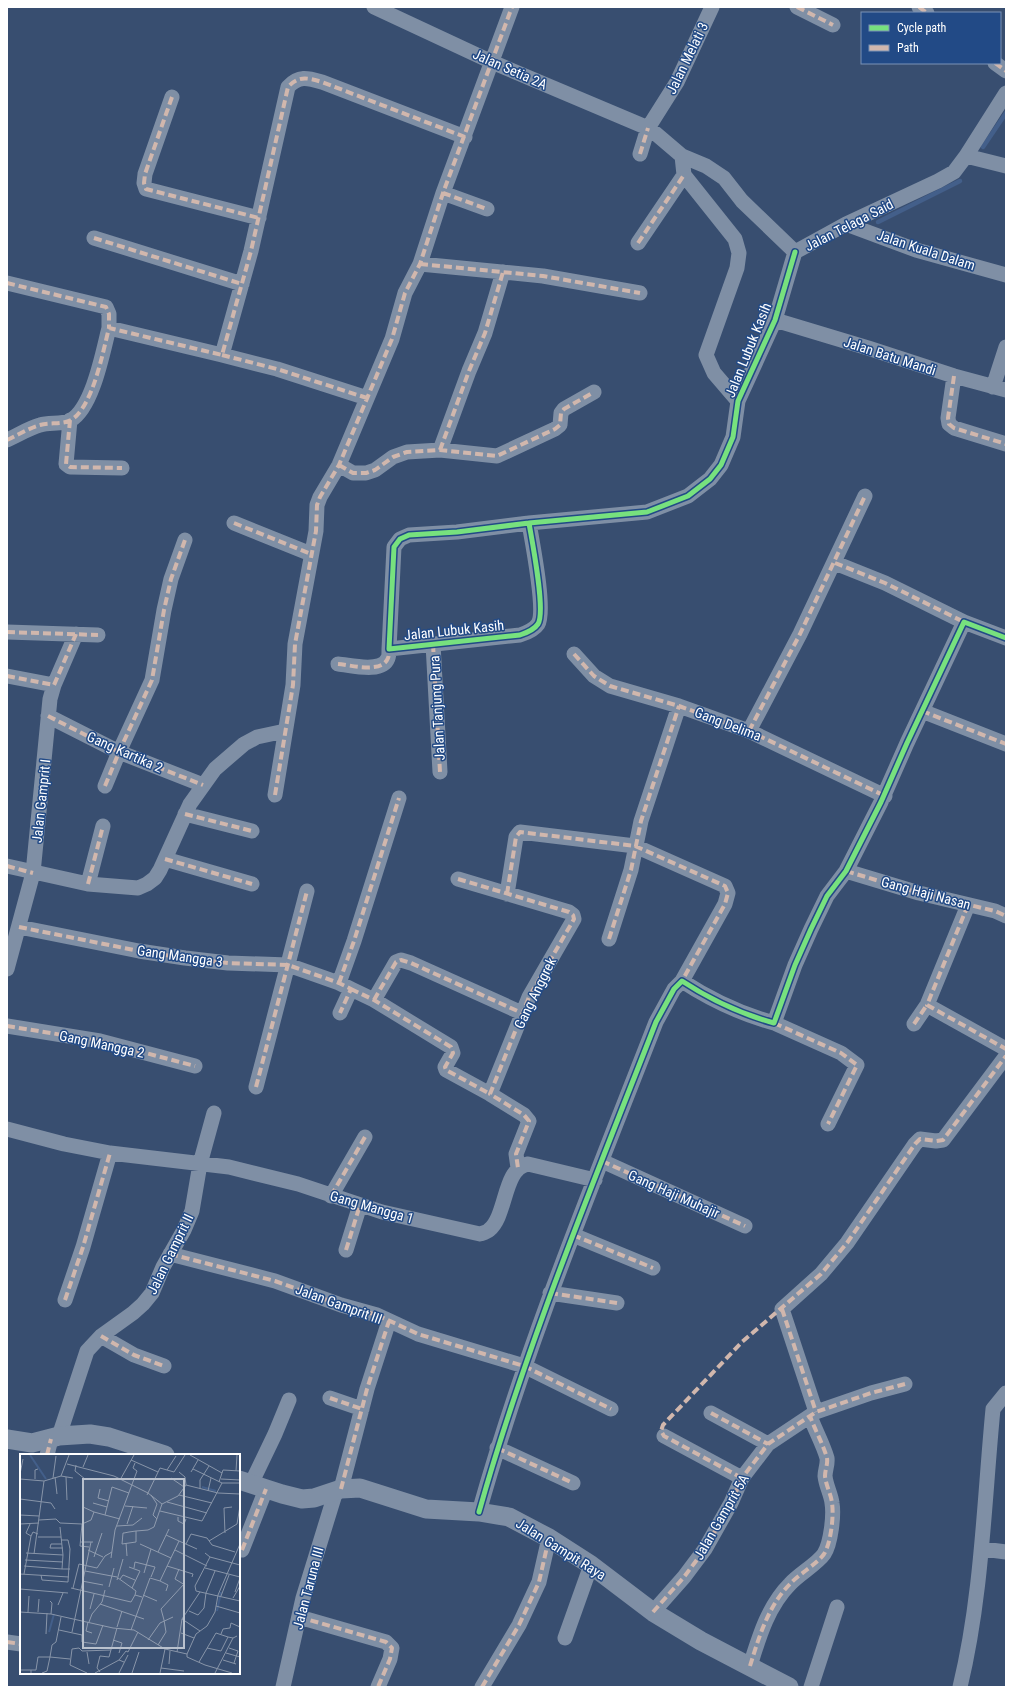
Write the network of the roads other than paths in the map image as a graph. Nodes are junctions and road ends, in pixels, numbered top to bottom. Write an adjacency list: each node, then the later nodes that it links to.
1 (374, 7): 6 (street, Jalan Setia 2A)
2 (512, 7): 6 (street)
3 (712, 7): 11 (street, Jalan Melati 3)
4 (797, 7): 5 (street)
5 (833, 25)
6 (492, 62): 11 (street, Jalan Setia 2A); 12 (street)
7 (996, 64): 8 (street)
8 (1006, 71)
9 (1006, 93): 15 (street, Jalan Telaga Said)
10 (172, 97): 20 (street)
11 (648, 128): 13 (street, Jalan Melati 3); 14 (street, Jalan Setia 2A)
12 (465, 137): 18 (street); 20 (street)
13 (640, 154)
14 (682, 156): 17 (street); 24 (street, Jalan Telaga Said)
15 (966, 156): 16 (street); 21 (street, Jalan Telaga Said)
16 (1006, 166)
17 (684, 175): 23 (street); 39 (street)
18 (444, 194): 19 (street); 25 (street)
19 (486, 209)
20 (259, 218): 29 (street)
21 (846, 224): 24 (street, Jalan Telaga Said); 27 (street, Jalan Kuala Dalam)
22 (94, 238): 29 (street)
23 (638, 243)
24 (795, 252): 31 (street, Jalan Lubuk Kasih)
25 (420, 264): 26 (street); 38 (street)
26 (503, 272): 30 (street); 43 (street)
27 (1006, 275)
28 (7, 283): 32 (street)
29 (242, 284): 34 (street)
30 (640, 293)
31 (775, 320): 35 (street, Jalan Batu Mandi); 39 (street, Jalan Lubuk Kasih)
32 (109, 328): 34 (street); 40 (street)
33 (1006, 347): 36 (street)
34 (222, 355): 38 (street)
35 (954, 376): 36 (street, Jalan Batu Mandi); 42 (street)
36 (999, 388)
37 (594, 392): 43 (street)
38 (367, 398): 44 (street)
39 (738, 401): 48 (street, Jalan Lubuk Kasih)
40 (70, 420): 41 (street); 45 (street)
41 (7, 440)
42 (1006, 444)
43 (440, 450): 44 (street)
44 (339, 465): 50 (street)
45 (122, 468)
46 (865, 496): 51 (street)
47 (234, 523): 50 (street)
48 (529, 523): 57 (street, Jalan Lubuk Kasih); 58 (street, Jalan Lubuk Kasih)
49 (185, 540): 69 (street)
50 (311, 554): 66 (street)
51 (835, 563): 52 (street); 67 (street)
52 (964, 622): 56 (street); 64 (street)
53 (7, 632): 54 (street)
54 (76, 634): 55 (street); 62 (street, Jalan Gamprit I)
55 (98, 635)
56 (1006, 638)
57 (433, 644): 58 (street, Jalan Lubuk Kasih); 70 (street, Jalan Tanjung Pura)
58 (389, 649): 60 (street)
59 (574, 654): 63 (street, Gang Delima)
60 (338, 664)
61 (7, 676): 62 (street)
62 (54, 685): 65 (street, Jalan Gamprit I)
63 (680, 706): 67 (street, Gang Delima); 79 (street)
64 (922, 711): 68 (street); 74 (street)
65 (48, 716): 69 (street, Gang Kartika 2); 83 (street, Jalan Gamprit I)
66 (285, 731): 71 (street); 73 (street)
67 (749, 731): 74 (street, Gang Delima)
68 (1006, 744)
69 (118, 752): 71 (street, Gang Kartika 2); 72 (street)
70 (440, 772)
71 (202, 785): 76 (street)
72 (105, 786)
73 (276, 795)
74 (885, 796): 82 (street)
75 (399, 798): 96 (street)
76 (185, 814): 78 (street); 80 (street)
77 (103, 826): 85 (street)
78 (252, 831)
79 (635, 846): 88 (street); 92 (street); 95 (street)
80 (165, 859): 85 (street); 86 (street)
81 (7, 866): 83 (street)
82 (846, 871): 89 (street, Gang Haji Nasan); 101 (street)
83 (33, 873): 85 (street); 91 (street, Jalan Gamprit I)
84 (458, 879): 88 (street, Gang Anggrek)
85 (88, 884)
86 (252, 884)
87 (307, 891): 93 (street)
88 (507, 894): 100 (street, Gang Anggrek)
89 (968, 905): 90 (street, Gang Haji Nasan); 98 (street)
90 (1006, 916)
91 (19, 927): 93 (street, Gang Mangga 3); 94 (street, Jalan Gamprit I)
92 (609, 939)
93 (288, 965): 96 (street, Gang Mangga 3); 107 (street)
94 (7, 969)
95 (682, 981): 101 (street); 114 (street)
96 (345, 986): 97 (street, Gang Mangga 3); 99 (street)
97 (374, 1000): 100 (street); 108 (street, Gang Mangga 3)
98 (927, 1005): 102 (street); 104 (street)
99 (340, 1013)
100 (522, 1013): 108 (street, Gang Anggrek)
101 (774, 1023): 110 (street)
102 (914, 1024)
103 (7, 1026): 106 (street, Gang Mangga 2)
104 (1006, 1049)
105 (1006, 1056): 140 (street)
106 (195, 1066)
107 (256, 1087)
108 (490, 1094): 116 (street)
109 (214, 1113): 115 (street, Jalan Gamprit II)
110 (828, 1124)
111 (7, 1129): 113 (street, Gang Mangga 1)
112 (365, 1137): 118 (street)
113 (110, 1153): 115 (street, Gang Mangga 1); 126 (street)
114 (602, 1161): 117 (street); 120 (street, Gang Haji Muhajir)
115 (200, 1164): 118 (street, Gang Mangga 1); 123 (street, Jalan Gamprit II)
116 (518, 1168): 117 (street); 119 (street, Gang Mangga 1)
117 (595, 1180): 121 (street)
118 (331, 1196): 119 (street, Gang Mangga 1)
119 (360, 1205): 122 (street)
120 (745, 1226)
121 (573, 1235): 124 (street); 125 (street)
122 (346, 1250)
123 (170, 1254): 128 (street, Jalan Gamprit III); 129 (street, Jalan Gamprit II)
124 (653, 1268)
125 (550, 1293): 127 (street); 131 (street)
126 (65, 1300)
127 (617, 1303)
128 (389, 1321): 131 (street); 136 (street, Jalan Gamprit III)
129 (101, 1336): 130 (street); 143 (street, Jalan Gamprit II)
130 (164, 1366)
131 (524, 1366): 137 (street); 145 (street)
132 (905, 1384): 140 (street, Jalan Gamprit 5A)
133 (1006, 1393): 138 (street)
134 (330, 1398): 136 (street)
135 (289, 1400): 148 (street)
136 (362, 1409): 150 (street, Jalan Gamprit III)
137 (611, 1409)
138 (1000, 1412): 153 (street)
139 (711, 1413): 144 (street)
140 (813, 1414): 144 (street, Jalan Gamprit 5A); 163 (street)
141 (664, 1436): 147 (street)
142 (7, 1439): 143 (street)
143 (52, 1443): 146 (street)
144 (768, 1444): 147 (street, Jalan Gamprit 5A)
145 (497, 1448): 149 (street); 151 (street)
146 (162, 1454)
147 (742, 1478): 158 (street, Jalan Gamprit 5A)
148 (252, 1484): 150 (street, Jalan Gampit Raya); 154 (street)
149 (573, 1484)
150 (339, 1490): 151 (street, Jalan Gampit Raya); 159 (street, Jalan Taruna III)
151 (479, 1512): 152 (street, Jalan Gampit Raya)
152 (549, 1538): 156 (street, Jalan Gampit Raya); 166 (street)
153 (983, 1549): 155 (street); 169 (street)
154 (242, 1550)
155 (1006, 1552)
156 (591, 1566): 158 (street, Jalan Gampit Raya); 160 (street)
157 (837, 1607): 168 (street)
158 (653, 1612): 163 (street, Jalan Gampit Raya)
159 (299, 1617): 164 (street, Jalan Taruna III); 165 (street)
160 (565, 1638)
161 (7, 1642): 162 (street)
162 (20, 1644)
163 (750, 1666): 167 (street, Jalan Gampit Raya)
164 (283, 1687)
165 (378, 1687)
166 (482, 1687)
167 (789, 1687)
168 (811, 1687)
169 (960, 1687)

